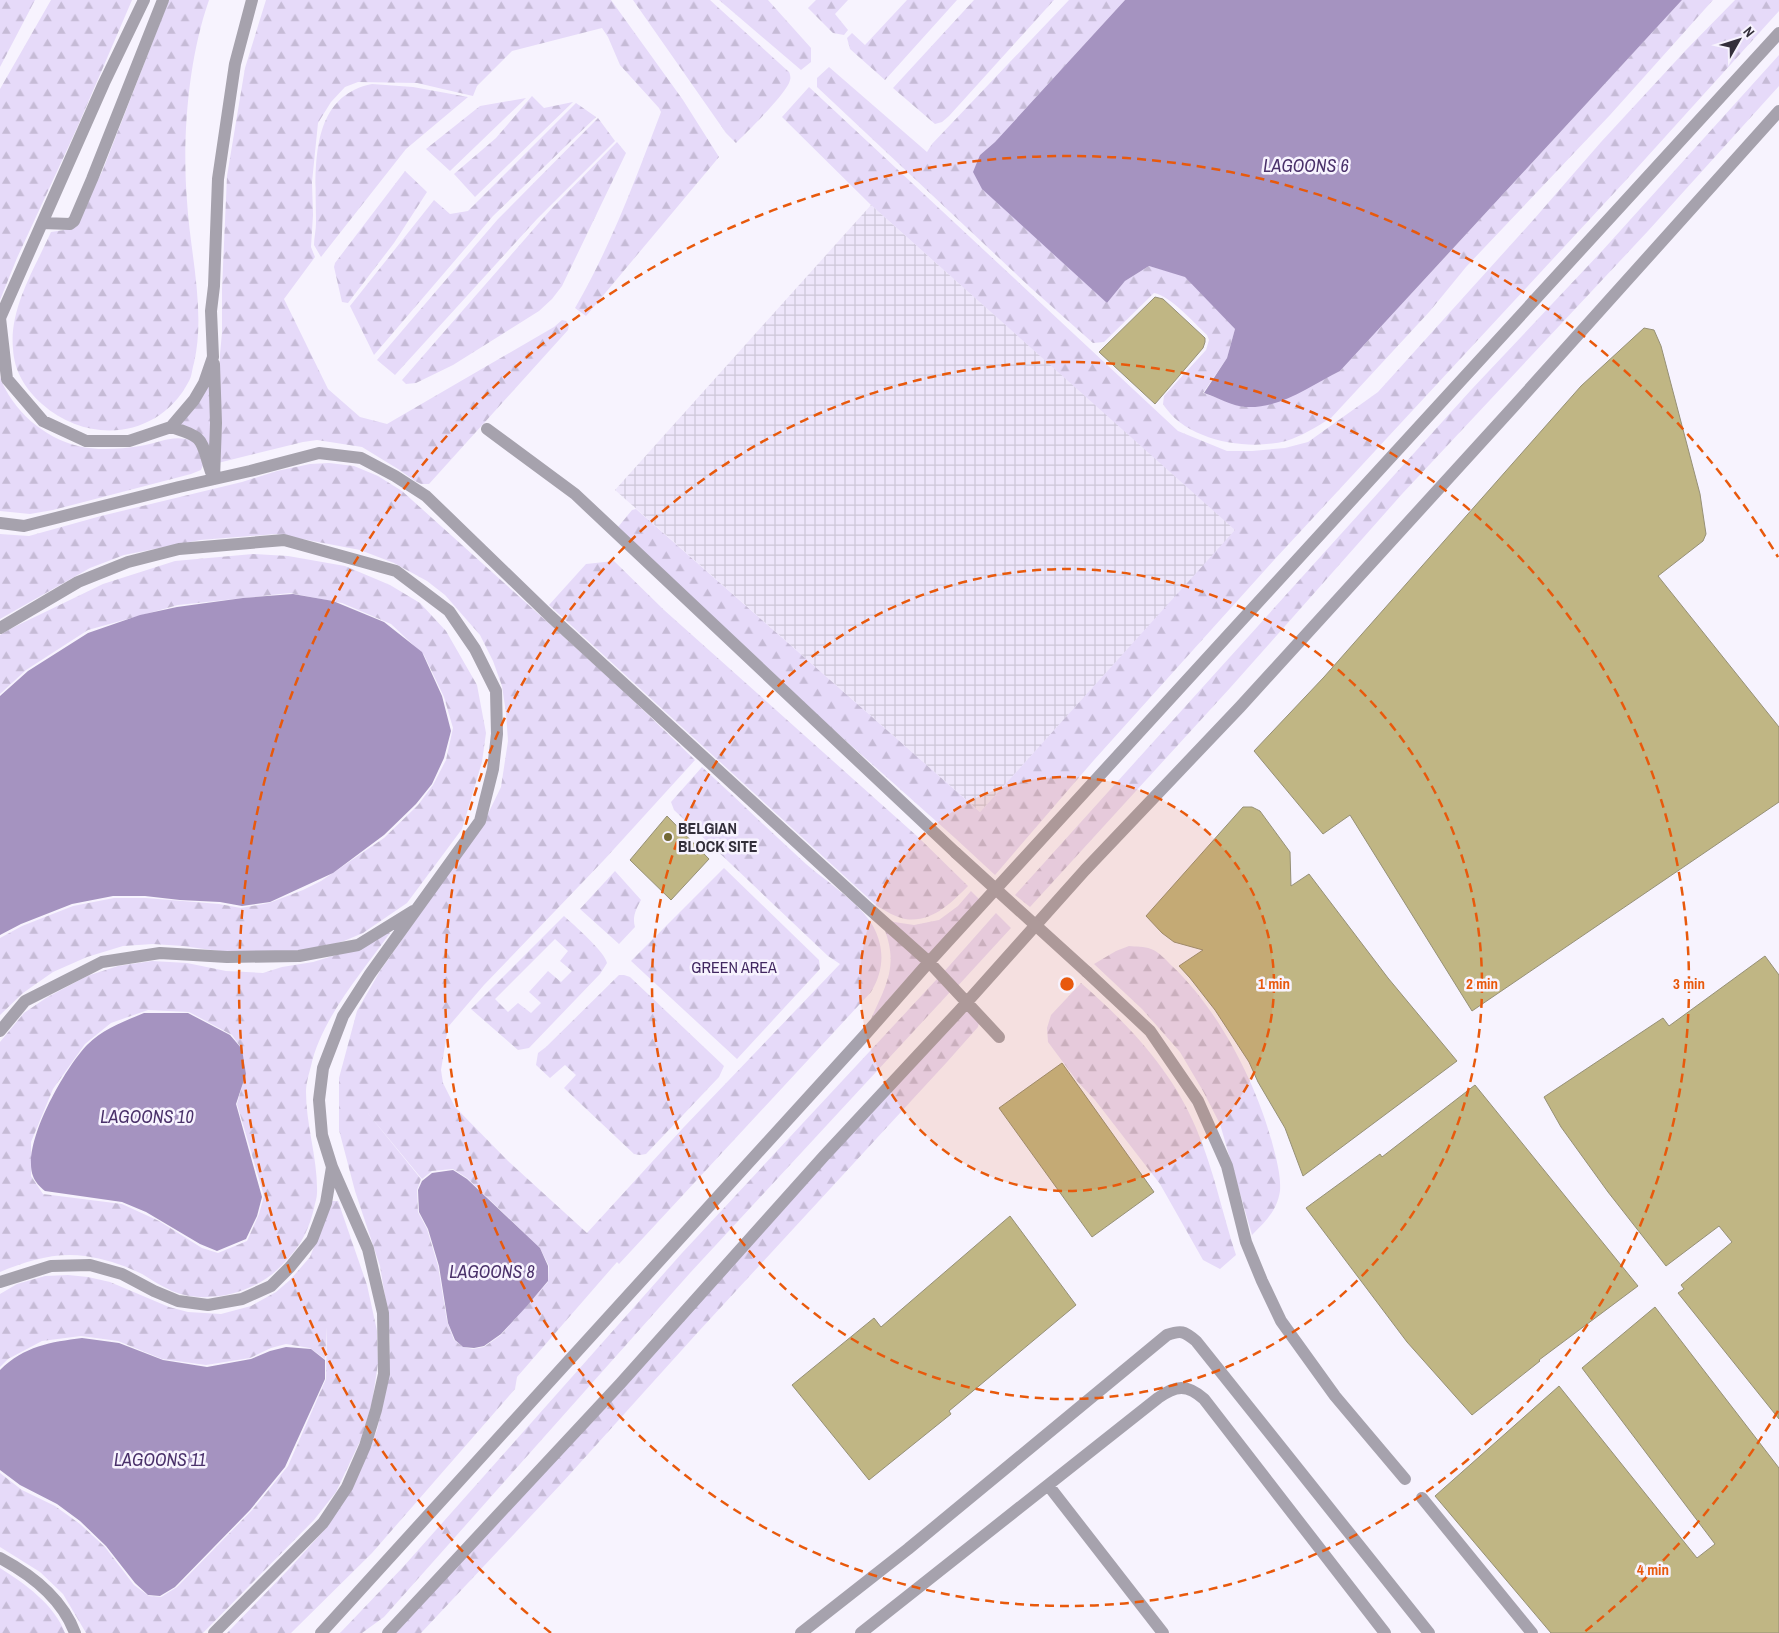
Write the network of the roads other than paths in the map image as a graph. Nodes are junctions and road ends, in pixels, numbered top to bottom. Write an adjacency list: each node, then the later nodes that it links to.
1 (144, 0): 6 (street)
2 (163, 0): 6 (street)
3 (252, 0): 7 (street)
4 (1779, 33): 14 (street)
5 (1779, 111): 15 (street)
6 (42, 224): 8 (street)
7 (213, 357): 8 (street); 10 (street)
8 (171, 427): 10 (street)
9 (488, 429): 20 (street, bridge)
10 (214, 479): 11 (street); 14 (street)
11 (0, 523)
12 (0, 627): 13 (street)
13 (419, 907): 16 (street); 18 (street)
14 (929, 962): 15 (street); 26 (street)
15 (967, 1003): 17 (street); 27 (street)
16 (0, 1031)
17 (999, 1037)
18 (332, 1167): 19 (street); 25 (street)
19 (0, 1282)
20 (1405, 1479)
21 (1048, 1485): 29 (street); 30 (street); 31 (street)
22 (1422, 1498): 33 (street)
23 (0, 1558): 24 (street)
24 (75, 1633)
25 (214, 1633)
26 (321, 1633)
27 (388, 1633)
28 (801, 1633): 32 (street)
29 (861, 1633)
30 (1163, 1633)
31 (1385, 1633)
32 (1429, 1633)
33 (1532, 1633)

